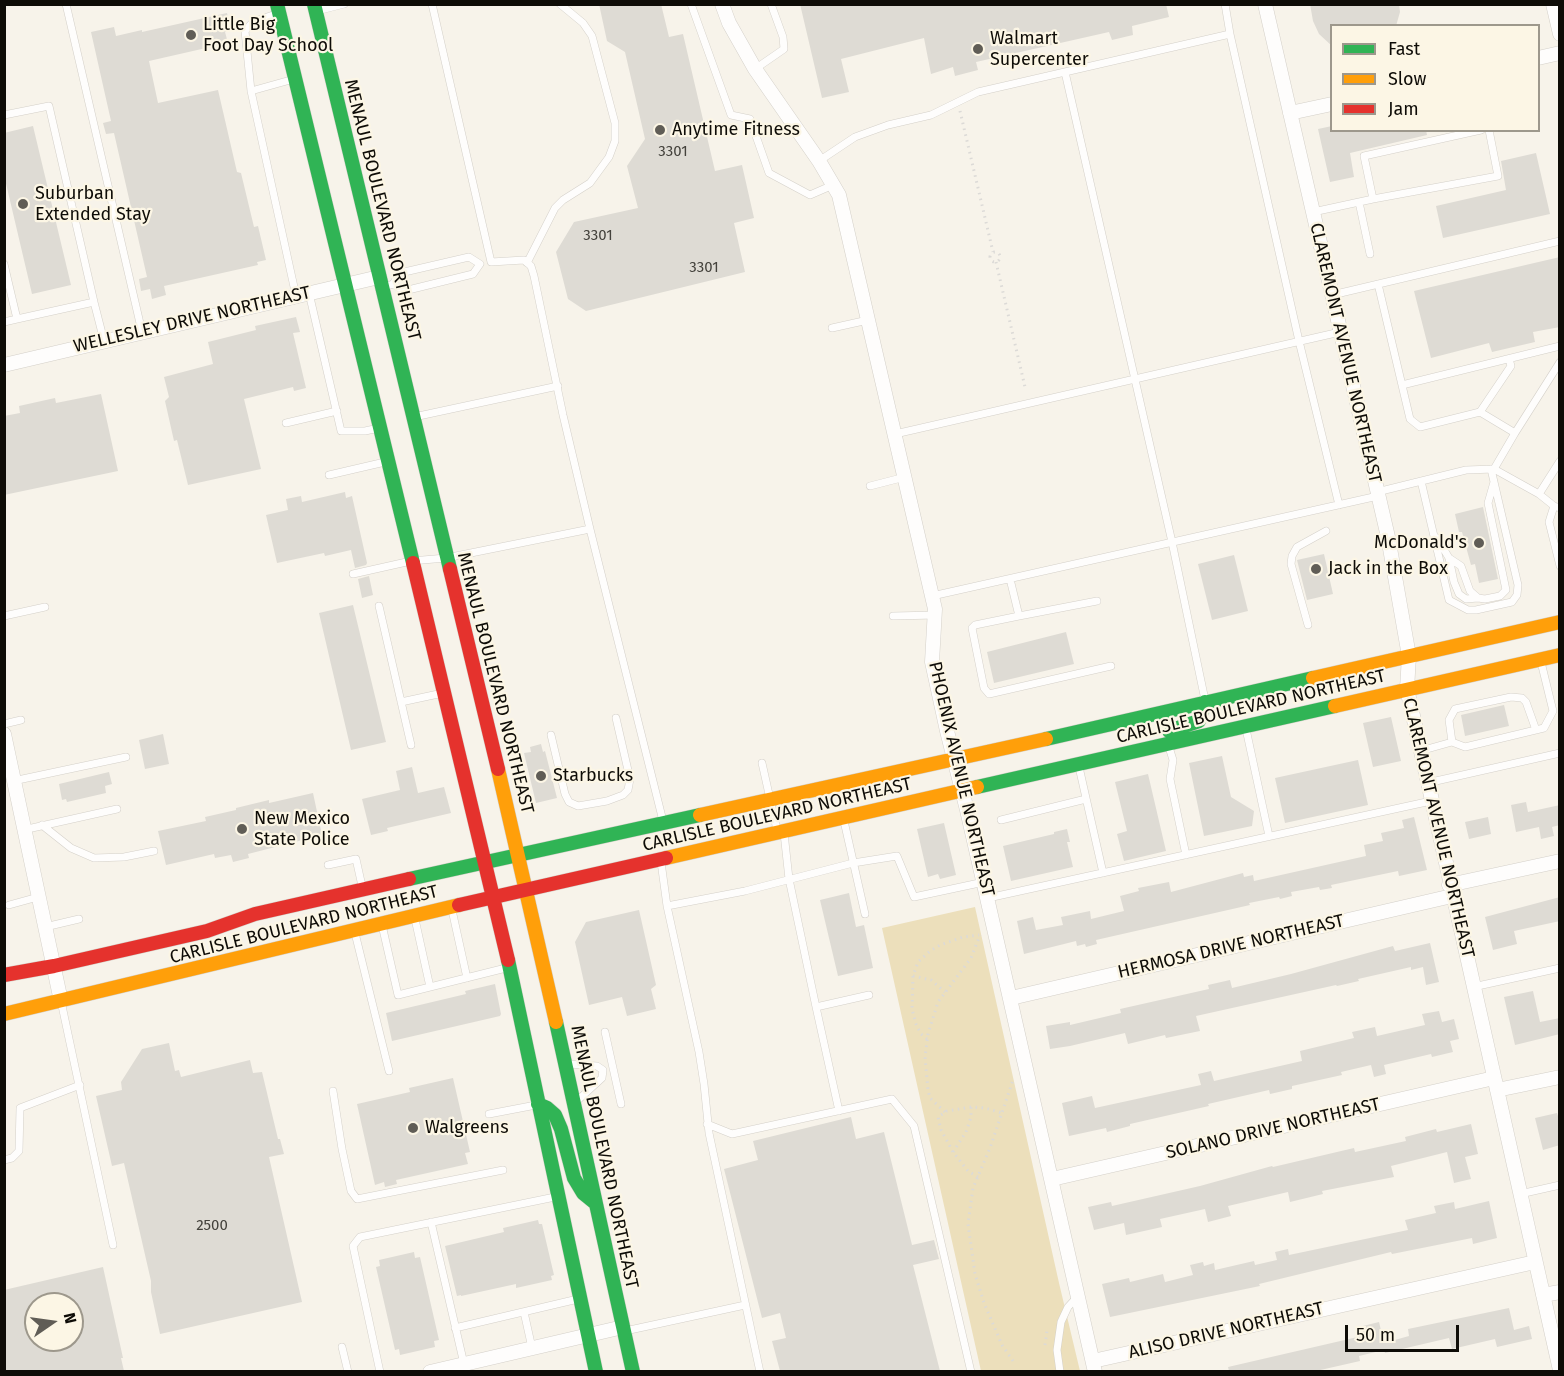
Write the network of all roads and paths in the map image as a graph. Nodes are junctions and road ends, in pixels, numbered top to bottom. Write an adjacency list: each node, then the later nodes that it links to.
1 (66, 4): 50 (lane)
2 (344, 4): 11 (lane)
3 (432, 4): 35 (lane)
4 (560, 4): 37 (lane)
5 (691, 4): 28 (lane)
6 (722, 4): 17 (street, PHOENIX AVENUE NORTHEAST)
7 (771, 4): 17 (lane)
8 (1225, 4): 13 (lane)
9 (1265, 4): 23 (street, CLAREMONT AVENUE NORTHEAST)
10 (1553, 4): 14 (street)
11 (314, 8): 40 (main road, MENAUL BOULEVARD NORTHEAST)
12 (278, 9): 19 (main road); 20 (lane)
13 (1230, 34): 18 (lane); 53 (lane)
14 (1560, 34)
15 (1560, 53): 16 (street)
16 (1540, 58)
17 (755, 69): 27 (street, PHOENIX AVENUE NORTHEAST)
18 (1065, 72): 27 (lane); 58 (lane)
19 (294, 79): 20 (lane); 41 (main road)
20 (251, 90): 43 (lane)
21 (1330, 104): 23 (street)
22 (959, 108): 33 (path)
23 (1290, 113): 31 (street, CLAREMONT AVENUE NORTHEAST)
24 (4, 115): 45 (lane)
25 (1472, 132): 29 (lane)
26 (1490, 132): 29 (lane)
27 (819, 161): 28 (street, PHOENIX AVENUE NORTHEAST)
28 (833, 185): 47 (street, PHOENIX AVENUE NORTHEAST)
29 (1373, 199): 30 (lane)
30 (1359, 202): 31 (lane); 34 (lane)
31 (1313, 212): 44 (street, CLAREMONT AVENUE NORTHEAST)
32 (1560, 241): 42 (lane)
33 (993, 252): 36 (path); 36 (path)
34 (1370, 254)
35 (491, 261): 37 (lane); 39 (lane)
36 (996, 262): 61 (path)
37 (527, 263): 60 (lane)
38 (4, 264): 46 (lane)
39 (480, 264): 40 (lane); 40 (lane)
40 (385, 283): 41 (street, WELLESLEY DRIVE NORTHEAST); 64 (main road, MENAUL BOULEVARD NORTHEAST)
41 (344, 284): 43 (street, WELLESLEY DRIVE NORTHEAST); 66 (main road)
42 (1378, 284): 44 (lane); 59 (lane)
43 (302, 294): 50 (street, WELLESLEY DRIVE NORTHEAST); 62 (lane)
44 (1332, 295): 51 (street, CLAREMONT AVENUE NORTHEAST)
45 (94, 302): 46 (lane); 52 (lane)
46 (17, 319): 48 (lane)
47 (868, 320): 49 (lane); 68 (street, PHOENIX AVENUE NORTHEAST)
48 (4, 322)
49 (831, 328)
50 (142, 332): 52 (street, WELLESLEY DRIVE NORTHEAST)
51 (1340, 332): 53 (lane); 77 (street, CLAREMONT AVENUE NORTHEAST)
52 (104, 341): 57 (street, WELLESLEY DRIVE NORTHEAST)
53 (1299, 341): 58 (lane); 79 (lane)
54 (1560, 346): 55 (lane)
55 (1509, 359): 59 (lane); 63 (lane)
56 (1560, 362): 67 (lane)
57 (4, 364)
58 (1133, 379): 68 (lane); 84 (lane)
59 (1402, 385): 63 (lane)
60 (558, 386): 64 (lane); 81 (lane)
61 (1025, 387)
62 (336, 411): 65 (lane); 66 (lane)
63 (1480, 411): 67 (lane)
64 (413, 417): 85 (main road, MENAUL BOULEVARD NORTHEAST)
65 (286, 423)
66 (379, 428): 70 (main road)
67 (1515, 433): 71 (lane)
68 (895, 434): 73 (street, PHOENIX AVENUE NORTHEAST)
69 (1560, 460): 78 (lane)
70 (387, 462): 72 (lane); 87 (main road)
71 (1493, 469): 74 (lane); 75 (lane); 78 (lane)
72 (329, 475)
73 (905, 477): 76 (lane); 91 (street, PHOENIX AVENUE NORTHEAST)
74 (1494, 480): 83 (lane); 92 (lane)
75 (1421, 481): 77 (lane); 83 (lane)
76 (870, 486)
77 (1378, 494): 79 (lane); 103 (street, CLAREMONT AVENUE NORTHEAST)
78 (1539, 494): 80 (lane)
79 (1339, 505): 84 (lane)
80 (1557, 507): 88 (lane)
81 (590, 529): 85 (lane); 135 (lane)
82 (1326, 531): 101 (lane)
83 (1434, 534): 86 (lane)
84 (1172, 542): 90 (lane); 109 (lane)
85 (446, 558): 87 (lane); 141 (main road, MENAUL BOULEVARD NORTHEAST)
86 (1449, 558): 92 (lane); 92 (lane)
87 (411, 561): 89 (lane); 107 (main road)
88 (1560, 566)
89 (353, 574)
90 (1010, 579): 91 (lane); 99 (lane)
91 (932, 596): 96 (street, PHOENIX AVENUE NORTHEAST)
92 (1478, 598)
93 (1097, 601): 99 (lane)
94 (379, 606): 108 (lane)
95 (45, 607): 97 (lane)
96 (936, 615): 98 (lane); 123 (street, PHOENIX AVENUE NORTHEAST)
97 (4, 616)
98 (893, 616)
99 (1019, 616): 105 (lane)
100 (1560, 622): 103 (main road, CARLISLE BOULEVARD NORTHEAST)
101 (1308, 625)
102 (1560, 655): 104 (main road, CARLISLE BOULEVARD NORTHEAST)
103 (1409, 656): 106 (street, CLAREMONT AVENUE NORTHEAST); 109 (main road, CARLISLE BOULEVARD NORTHEAST)
104 (1540, 660): 106 (main road, CARLISLE BOULEVARD NORTHEAST); 114 (lane)
105 (1111, 666)
106 (1407, 689): 113 (main road, CARLISLE BOULEVARD NORTHEAST); 120 (street, CLAREMONT AVENUE NORTHEAST)
107 (444, 693): 108 (lane); 144 (main road)
108 (401, 702): 118 (lane)
109 (1205, 702): 123 (main road, CARLISLE BOULEVARD NORTHEAST); 125 (main road)
110 (616, 718): 116 (lane)
111 (21, 720): 112 (lane)
112 (4, 724)
113 (1246, 726): 119 (main road, CARLISLE BOULEVARD NORTHEAST); 139 (lane)
114 (1536, 730): 117 (lane); 117 (lane)
115 (4, 734): 126 (street)
116 (551, 735)
117 (1452, 742): 120 (lane)
118 (411, 744)
119 (1168, 744): 125 (main road, CARLISLE BOULEVARD NORTHEAST); 142 (lane)
120 (1420, 751): 127 (street, CLAREMONT AVENUE NORTHEAST)
121 (1560, 753): 127 (lane)
122 (126, 757): 126 (lane)
123 (955, 760): 128 (street, PHOENIX AVENUE NORTHEAST); 129 (main road, CARLISLE BOULEVARD NORTHEAST)
124 (762, 763): 129 (lane)
125 (1078, 765): 128 (main road, CARLISLE BOULEVARD NORTHEAST); 130 (lane)
126 (13, 781): 137 (street)
127 (1427, 783): 131 (street, CLAREMONT AVENUE NORTHEAST)
128 (963, 791): 133 (main road, CARLISLE BOULEVARD NORTHEAST); 150 (street, PHOENIX AVENUE NORTHEAST)
129 (771, 800): 135 (main road, CARLISLE BOULEVARD NORTHEAST); 138 (lane)
130 (1086, 800): 134 (lane); 148 (lane)
131 (1431, 801): 139 (lane); 153 (street, CLAREMONT AVENUE NORTHEAST)
132 (117, 809): 136 (lane)
133 (843, 818): 138 (main road, CARLISLE BOULEVARD NORTHEAST); 146 (lane)
134 (1001, 820)
135 (664, 823): 141 (main road, CARLISLE BOULEVARD NORTHEAST)
136 (42, 825): 137 (lane); 140 (lane)
137 (23, 830): 154 (street)
138 (781, 832): 143 (main road, CARLISLE BOULEVARD NORTHEAST); 149 (lane)
139 (1269, 836): 142 (lane)
140 (154, 851)
141 (518, 854): 144 (main road, CARLISLE BOULEVARD NORTHEAST); 152 (main road, MENAUL BOULEVARD NORTHEAST)
142 (1186, 855): 148 (lane)
143 (660, 860): 152 (main road, CARLISLE BOULEVARD NORTHEAST); 158 (lane)
144 (485, 861): 151 (main road, CARLISLE BOULEVARD NORTHEAST); 155 (main road)
145 (1560, 861): 153 (street, HERMOSA DRIVE NORTHEAST)
146 (853, 863): 149 (lane); 150 (lane); 160 (lane)
147 (328, 865): 151 (lane)
148 (1103, 873): 156 (lane)
149 (789, 879): 158 (lane); 178 (lane)
150 (984, 882): 156 (street, PHOENIX AVENUE NORTHEAST)
151 (363, 890): 166 (main road, CARLISLE BOULEVARD NORTHEAST)
152 (527, 890): 155 (main road, CARLISLE BOULEVARD NORTHEAST); 182 (main road, MENAUL BOULEVARD NORTHEAST)
153 (1451, 890): 173 (street, CLAREMONT AVENUE NORTHEAST); 176 (street, HERMOSA DRIVE NORTHEAST)
154 (38, 897): 157 (lane); 164 (street)
155 (494, 897): 159 (main road, CARLISLE BOULEVARD NORTHEAST); 167 (main road)
156 (988, 898): 176 (street, PHOENIX AVENUE NORTHEAST)
157 (9, 905)
158 (667, 906): 199 (lane)
159 (451, 907): 161 (main road, CARLISLE BOULEVARD NORTHEAST); 171 (lane)
160 (865, 914)
161 (414, 916): 163 (main road, CARLISLE BOULEVARD NORTHEAST); 172 (lane)
162 (79, 919): 164 (lane)
163 (382, 924): 165 (main road, CARLISLE BOULEVARD NORTHEAST); 172 (lane)
164 (45, 927): 166 (street)
165 (354, 931): 177 (main road, CARLISLE BOULEVARD NORTHEAST); 183 (lane)
166 (54, 966): 169 (main road, CARLISLE BOULEVARD NORTHEAST); 177 (street)
167 (509, 968): 171 (lane); 191 (main road)
168 (1560, 968): 173 (lane)
169 (4, 975)
170 (913, 976): 174 (path); 174 (path); 181 (path)
171 (468, 978): 172 (lane)
172 (430, 987)
173 (1473, 987): 188 (street, CLAREMONT AVENUE NORTHEAST)
174 (945, 993): 181 (path)
175 (869, 995): 178 (lane)
176 (1011, 998): 204 (street, PHOENIX AVENUE NORTHEAST)
177 (61, 1001): 179 (main road, CARLISLE BOULEVARD NORTHEAST); 189 (lane)
178 (816, 1007): 195 (lane)
179 (4, 1014)
180 (605, 1032): 184 (lane)
181 (927, 1039): 196 (path)
182 (565, 1064): 185 (lane); 192 (main road, MENAUL BOULEVARD NORTHEAST)
183 (389, 1071)
184 (614, 1071): 185 (lane); 193 (lane)
185 (602, 1073): 192 (lane)
186 (1015, 1074): 197 (path)
187 (1560, 1077): 188 (street, SOLANO DRIVE NORTHEAST)
188 (1495, 1084): 204 (street, SOLANO DRIVE NORTHEAST); 206 (street, CLAREMONT AVENUE NORTHEAST)
189 (80, 1085): 201 (lane); 210 (lane)
190 (333, 1091): 202 (lane)
191 (538, 1104): 198 (lane); 207 (main road); 208 (main road)
192 (574, 1104): 208 (main road, MENAUL BOULEVARD NORTHEAST)
193 (621, 1104)
194 (971, 1107): 196 (path); 197 (path); 200 (path)
195 (839, 1111): 199 (lane); 233 (lane)
196 (945, 1112): 200 (path)
197 (1002, 1113): 203 (path)
198 (489, 1114)
199 (707, 1124): 216 (lane)
200 (953, 1152): 203 (path)
201 (4, 1160)
202 (502, 1170)
203 (978, 1177): 223 (path)
204 (1052, 1179): 213 (street, PHOENIX AVENUE NORTHEAST)
205 (1560, 1185): 206 (lane)
206 (1520, 1194): 211 (street, CLAREMONT AVENUE NORTHEAST)
207 (558, 1196): 209 (lane); 215 (main road)
208 (596, 1204): 219 (main road, MENAUL BOULEVARD NORTHEAST)
209 (431, 1222): 218 (lane); 228 (lane)
210 (113, 1245)
211 (1535, 1262): 214 (street, CLAREMONT AVENUE NORTHEAST); 225 (street, ALISO DRIVE NORTHEAST)
212 (1560, 1292): 214 (street)
213 (1078, 1296): 225 (street, PHOENIX AVENUE NORTHEAST); 234 (lane)
214 (1543, 1296): 226 (street, CLAREMONT AVENUE NORTHEAST)
215 (580, 1299): 217 (lane); 220 (main road)
216 (745, 1305): 219 (lane); 232 (lane)
217 (524, 1312): 218 (lane); 222 (lane)
218 (455, 1328): 224 (lane)
219 (623, 1329): 220 (street); 231 (main road, MENAUL BOULEVARD NORTHEAST)
220 (587, 1335): 222 (street); 230 (main road)
221 (342, 1347): 227 (lane)
222 (532, 1348): 224 (street)
223 (1013, 1361)
224 (464, 1364): 229 (street)
225 (1094, 1366)
226 (1560, 1370)
227 (348, 1371)
228 (380, 1371)
229 (430, 1371)
230 (596, 1371)
231 (633, 1371)
232 (760, 1371)
233 (971, 1371)
234 (1060, 1371)

